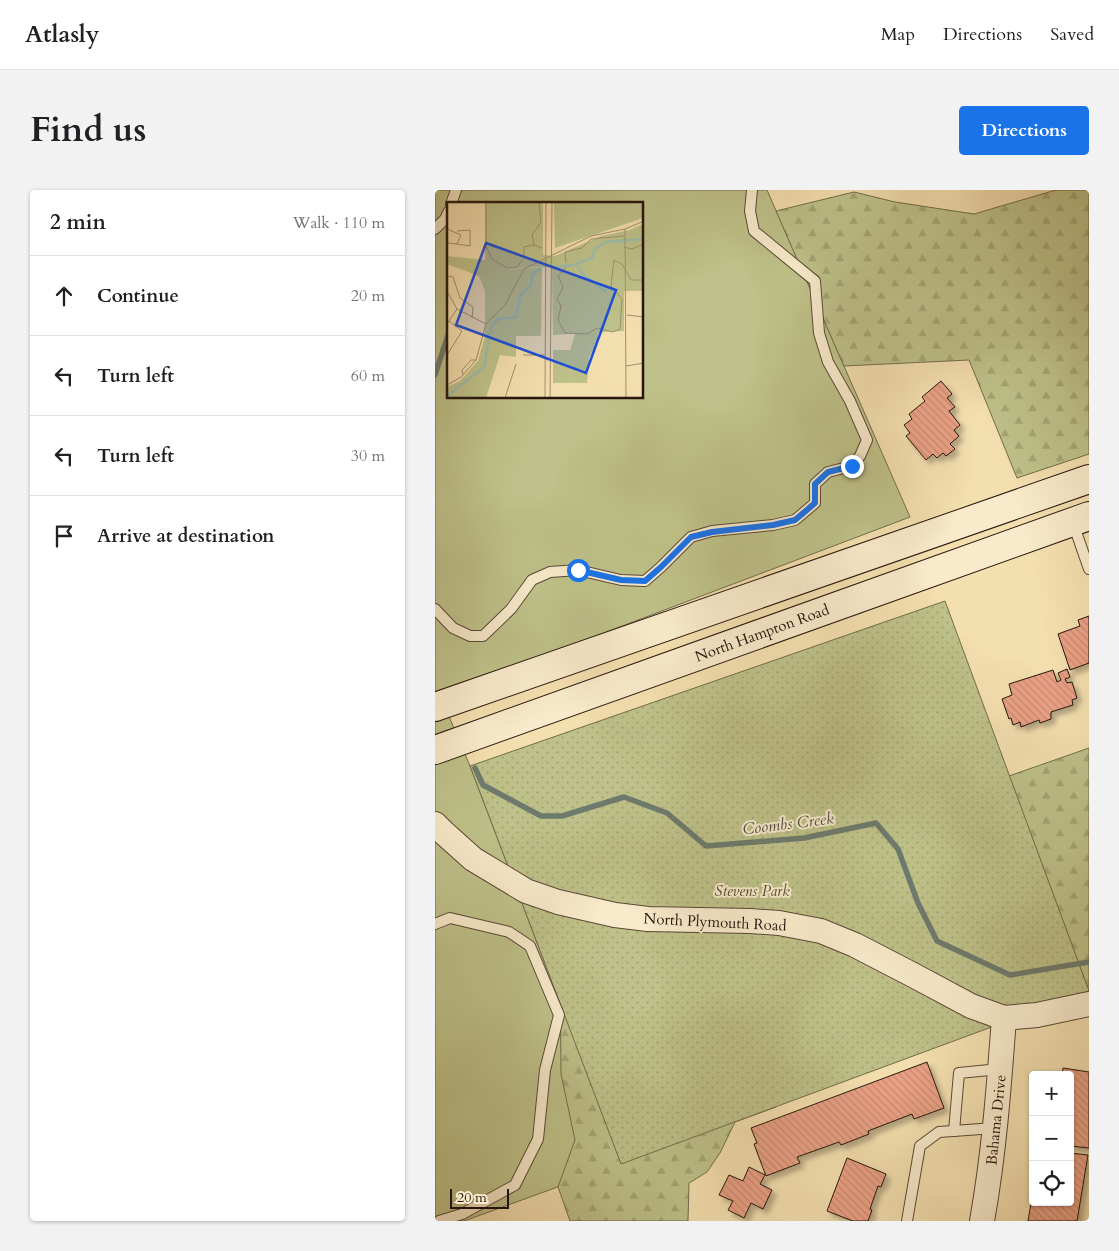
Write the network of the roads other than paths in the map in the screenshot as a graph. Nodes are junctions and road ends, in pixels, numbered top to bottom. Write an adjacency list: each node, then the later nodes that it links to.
1 (456, 190): 3 (lane)
2 (752, 190): 9 (lane)
3 (452, 202)
4 (447, 215): 5 (lane)
5 (435, 229)
6 (1089, 479): 10 (main road)
7 (1081, 519): 8 (lane); 11 (main road, North Hampton Road)
8 (1089, 569)
9 (435, 609)
10 (435, 707)
11 (435, 750)
12 (435, 824): 15 (street, North Plymouth Road)
13 (435, 924): 19 (lane)
14 (1089, 1004): 15 (street, North Plymouth Road)
15 (1004, 1018): 16 (street, Bahama Drive)
16 (1001, 1069): 17 (street, Bahama Drive); 18 (lane)
17 (995, 1128): 18 (lane); 21 (street, Bahama Drive)
18 (954, 1131): 20 (lane)
19 (439, 1221)
20 (907, 1221)
21 (982, 1221)

